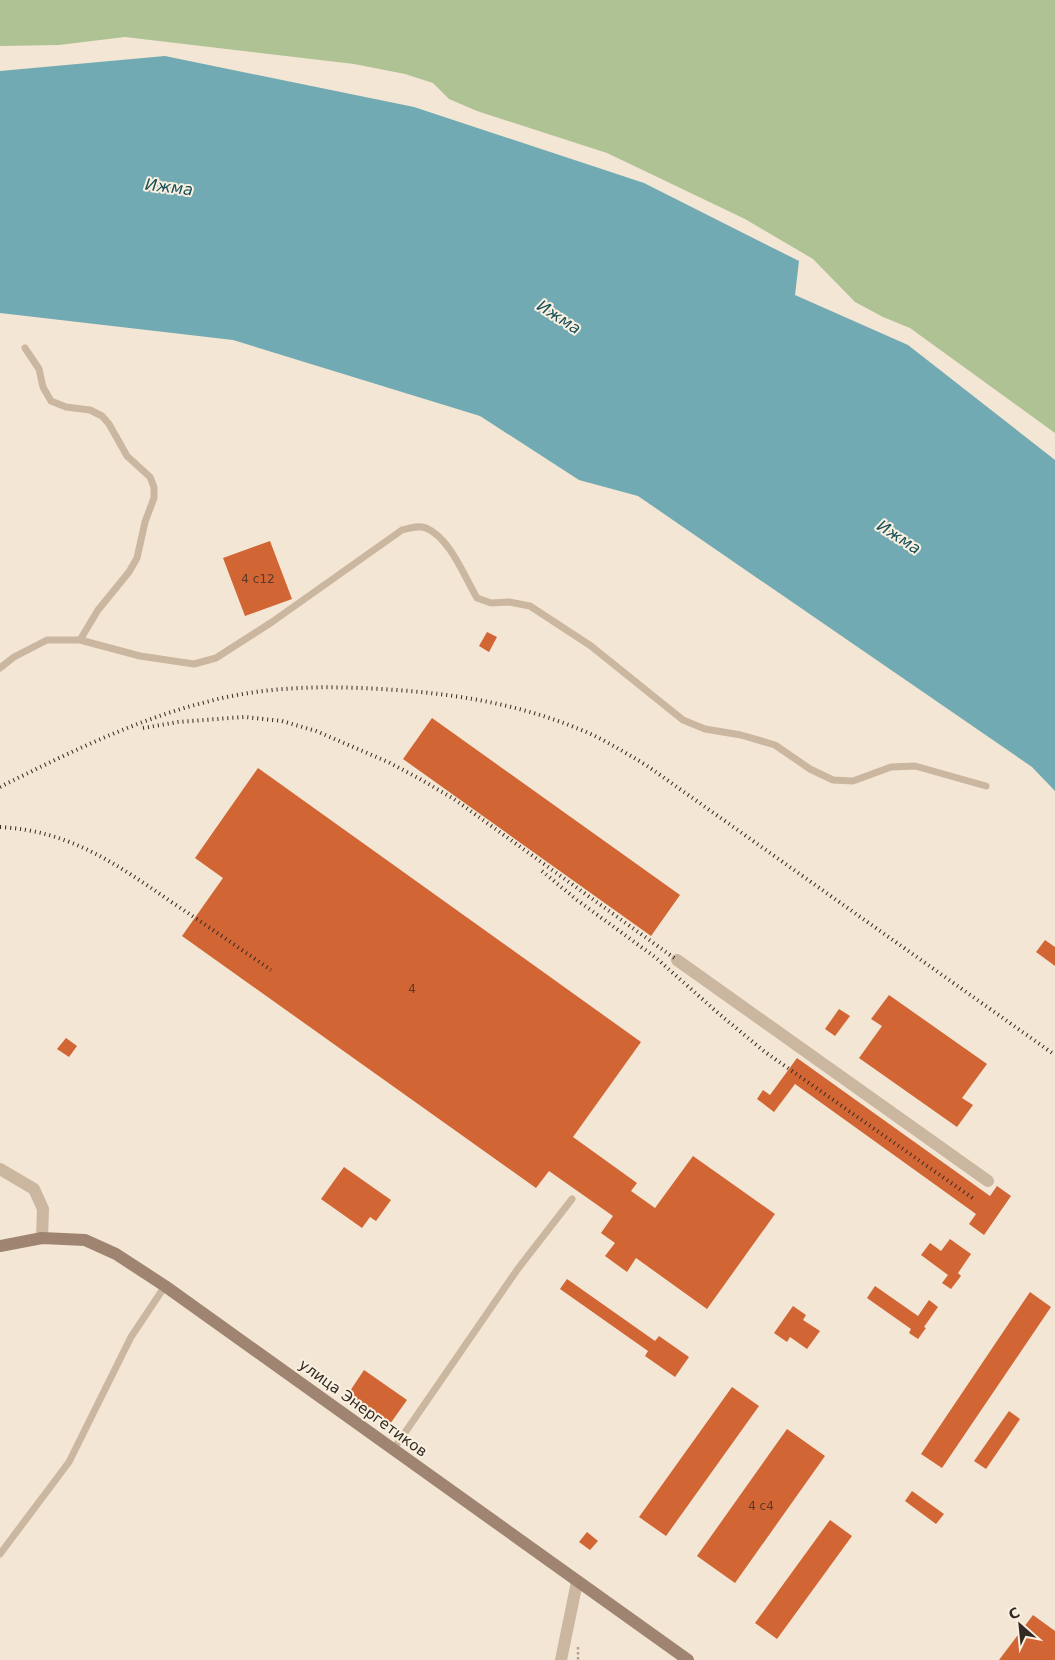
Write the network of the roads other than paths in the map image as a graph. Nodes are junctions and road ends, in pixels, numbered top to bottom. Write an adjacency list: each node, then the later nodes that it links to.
1 (25, 348): 2 (lane)
2 (80, 640): 3 (lane); 4 (lane)
3 (0, 668)
4 (986, 786)
5 (677, 960): 7 (street)
6 (0, 1170): 9 (street)
7 (988, 1181)
8 (572, 1199): 12 (lane)
9 (42, 1238): 10 (main road, улица Энергетиков); 11 (main road, улица Энергетиков)
10 (0, 1246)
11 (165, 1286): 12 (main road, улица Энергетиков); 13 (lane)
12 (393, 1450): 14 (main road, улица Энергетиков)
13 (0, 1554)
14 (576, 1582): 15 (street); 16 (main road, улица Энергетиков)
15 (561, 1660)
16 (688, 1660)

